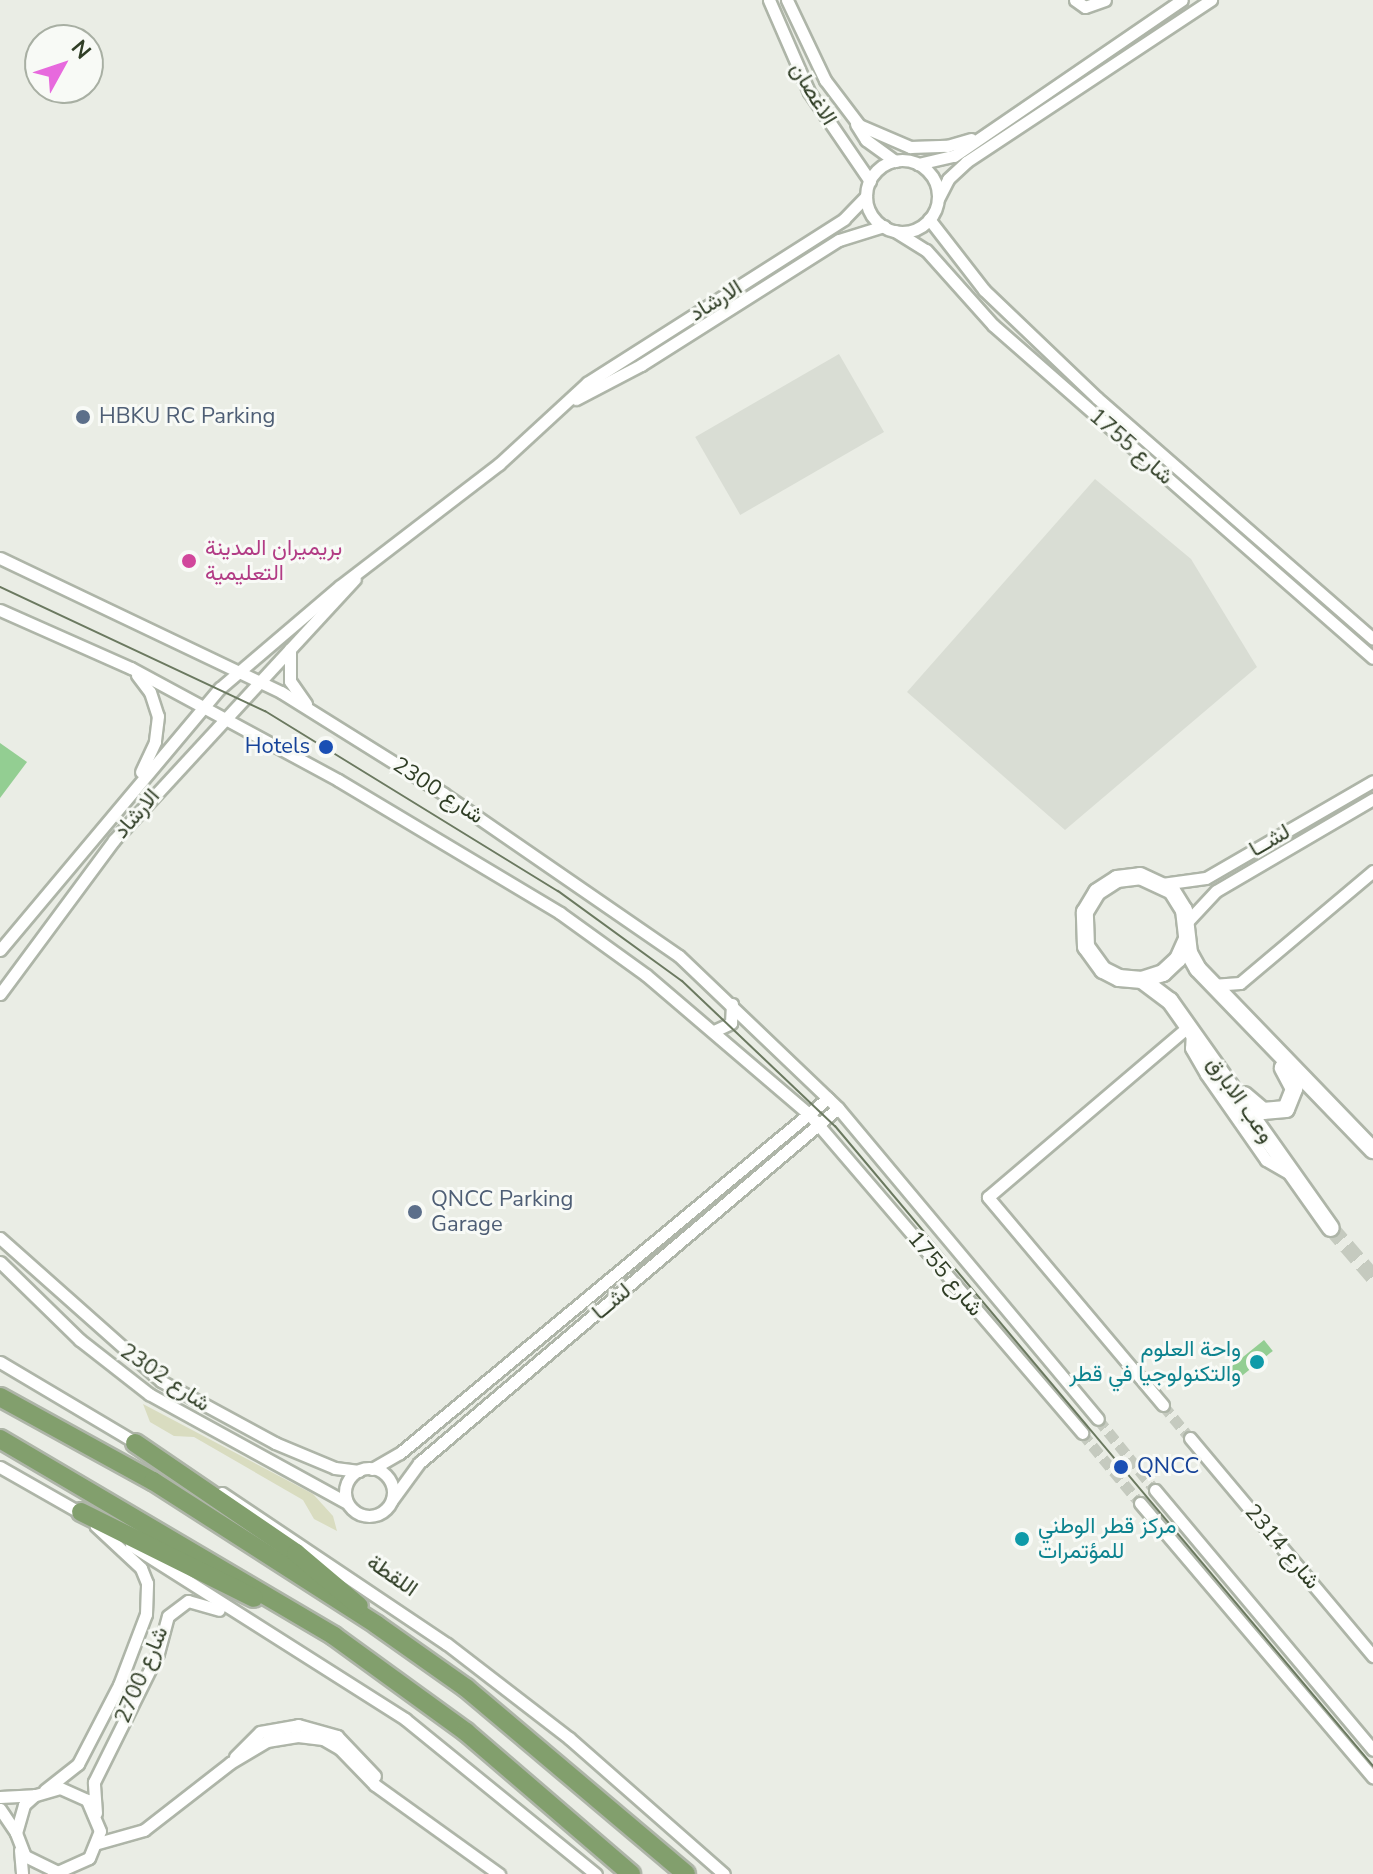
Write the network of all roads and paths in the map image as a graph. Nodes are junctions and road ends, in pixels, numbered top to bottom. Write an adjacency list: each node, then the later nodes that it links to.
1 (769, 0): 11 (street, الاغصان)
2 (787, 0): 7 (street, الاغصان)
3 (1105, 0): 6 (street)
4 (1182, 0): 8 (street)
5 (1211, 0): 13 (street)
6 (1080, 4)
7 (847, 110): 8 (street, الاغصان); 9 (street, الاغصان)
8 (982, 134): 10 (street)
9 (895, 161): 10 (street); 11 (street)
10 (918, 164): 13 (street)
11 (870, 181): 12 (street)
12 (866, 196): 15 (street); 16 (street, الارشاد)
13 (938, 199): 14 (street)
14 (929, 219): 15 (street); 20 (street, شارع 1755)
15 (890, 229): 16 (street, الارشاد); 22 (street, شارع 1755)
16 (564, 405): 18 (street, الارشاد)
17 (0, 558): 24 (street, شارع 2300)
18 (358, 575): 21 (street, الارشاد); 24 (street, الارشاد)
19 (0, 610): 23 (street, شارع 2300)
20 (1373, 639)
21 (290, 649): 25 (street, الارشاد); 27 (street)
22 (1373, 658)
23 (131, 668): 26 (street, شارع 2300); 30 (street, الارشاد)
24 (241, 671): 25 (street, شارع 2300); 26 (street, الارشاد)
25 (258, 680): 27 (street, شارع 2300); 28 (street, الارشاد)
26 (204, 706): 28 (street, شارع 2300); 30 (street, الارشاد)
27 (311, 711): 40 (street, شارع 2300)
28 (225, 716): 39 (street, الارشاد); 43 (street, شارع 2300)
29 (1373, 781): 33 (street, لشــا)
30 (132, 789): 35 (street, الارشاد)
31 (1373, 799): 34 (street, لشــا)
32 (1373, 871): 37 (street)
33 (1162, 884): 34 (street); 36 (street)
34 (1187, 930): 36 (street); 38 (street)
35 (0, 950)
36 (1142, 980): 42 (street, وعب الابارق)
37 (1240, 983): 38 (street); 41 (street)
38 (1212, 985): 41 (street)
39 (0, 994)
40 (730, 1000): 43 (street); 48 (street, شارع 2300)
41 (1238, 1008): 44 (street)
42 (1190, 1028): 45 (street); 46 (street); 47 (street, وعب الابارق)
43 (714, 1031): 50 (street, شارع 2300)
44 (1261, 1036): 47 (street); 52 (street)
45 (1165, 1047): 46 (street); 59 (street)
46 (1191, 1048): 53 (street)
47 (1220, 1071): 53 (street, وعب الابارق)
48 (828, 1098): 49 (street, شارع 1755); 50 (street, لشــا)
49 (838, 1108): 51 (street, لشــا); 60 (street, شارع 1755)
50 (809, 1114): 51 (street, شارع 1755); 66 (street, لشــا)
51 (820, 1127): 61 (street, شارع 1755); 69 (street, لشــا)
52 (1373, 1150)
53 (1292, 1175): 54 (street, وعب الابارق)
54 (1331, 1228)
55 (0, 1238): 67 (street, شارع 2302)
56 (0, 1262): 70 (street, شارع 2302)
57 (0, 1362): 64 (street, اللقطة)
58 (0, 1397): 74 (main road)
59 (1163, 1405)
60 (1098, 1419)
61 (1082, 1433)
62 (1190, 1438): 76 (street, شارع 2314)
63 (0, 1439): 73 (main road)
64 (135, 1443): 74 (main road); 92 (street, اللقطة)
65 (0, 1467): 72 (street)
66 (372, 1469): 67 (street); 69 (street)
67 (359, 1471): 70 (street)
68 (1155, 1490): 77 (street)
69 (392, 1500): 70 (street)
70 (347, 1503)
71 (1140, 1503): 78 (street)
72 (81, 1512): 73 (main road); 75 (street); 79 (street, شارع 2700)
73 (306, 1618): 90 (main road)
74 (377, 1625): 91 (main road)
75 (284, 1643): 82 (street, شارع 2700); 89 (street)
76 (1373, 1656)
77 (1373, 1750)
78 (1373, 1778)
79 (40, 1792): 80 (street); 82 (street); 84 (street)
80 (0, 1797)
81 (0, 1809): 84 (street)
82 (97, 1816): 83 (street); 85 (street)
83 (133, 1834): 85 (street); 88 (street)
84 (18, 1840): 86 (street); 87 (street)
85 (98, 1843): 86 (street)
86 (56, 1873)
87 (22, 1874)
88 (499, 1874)
89 (596, 1874)
90 (631, 1874)
91 (686, 1874)
92 (724, 1874)

